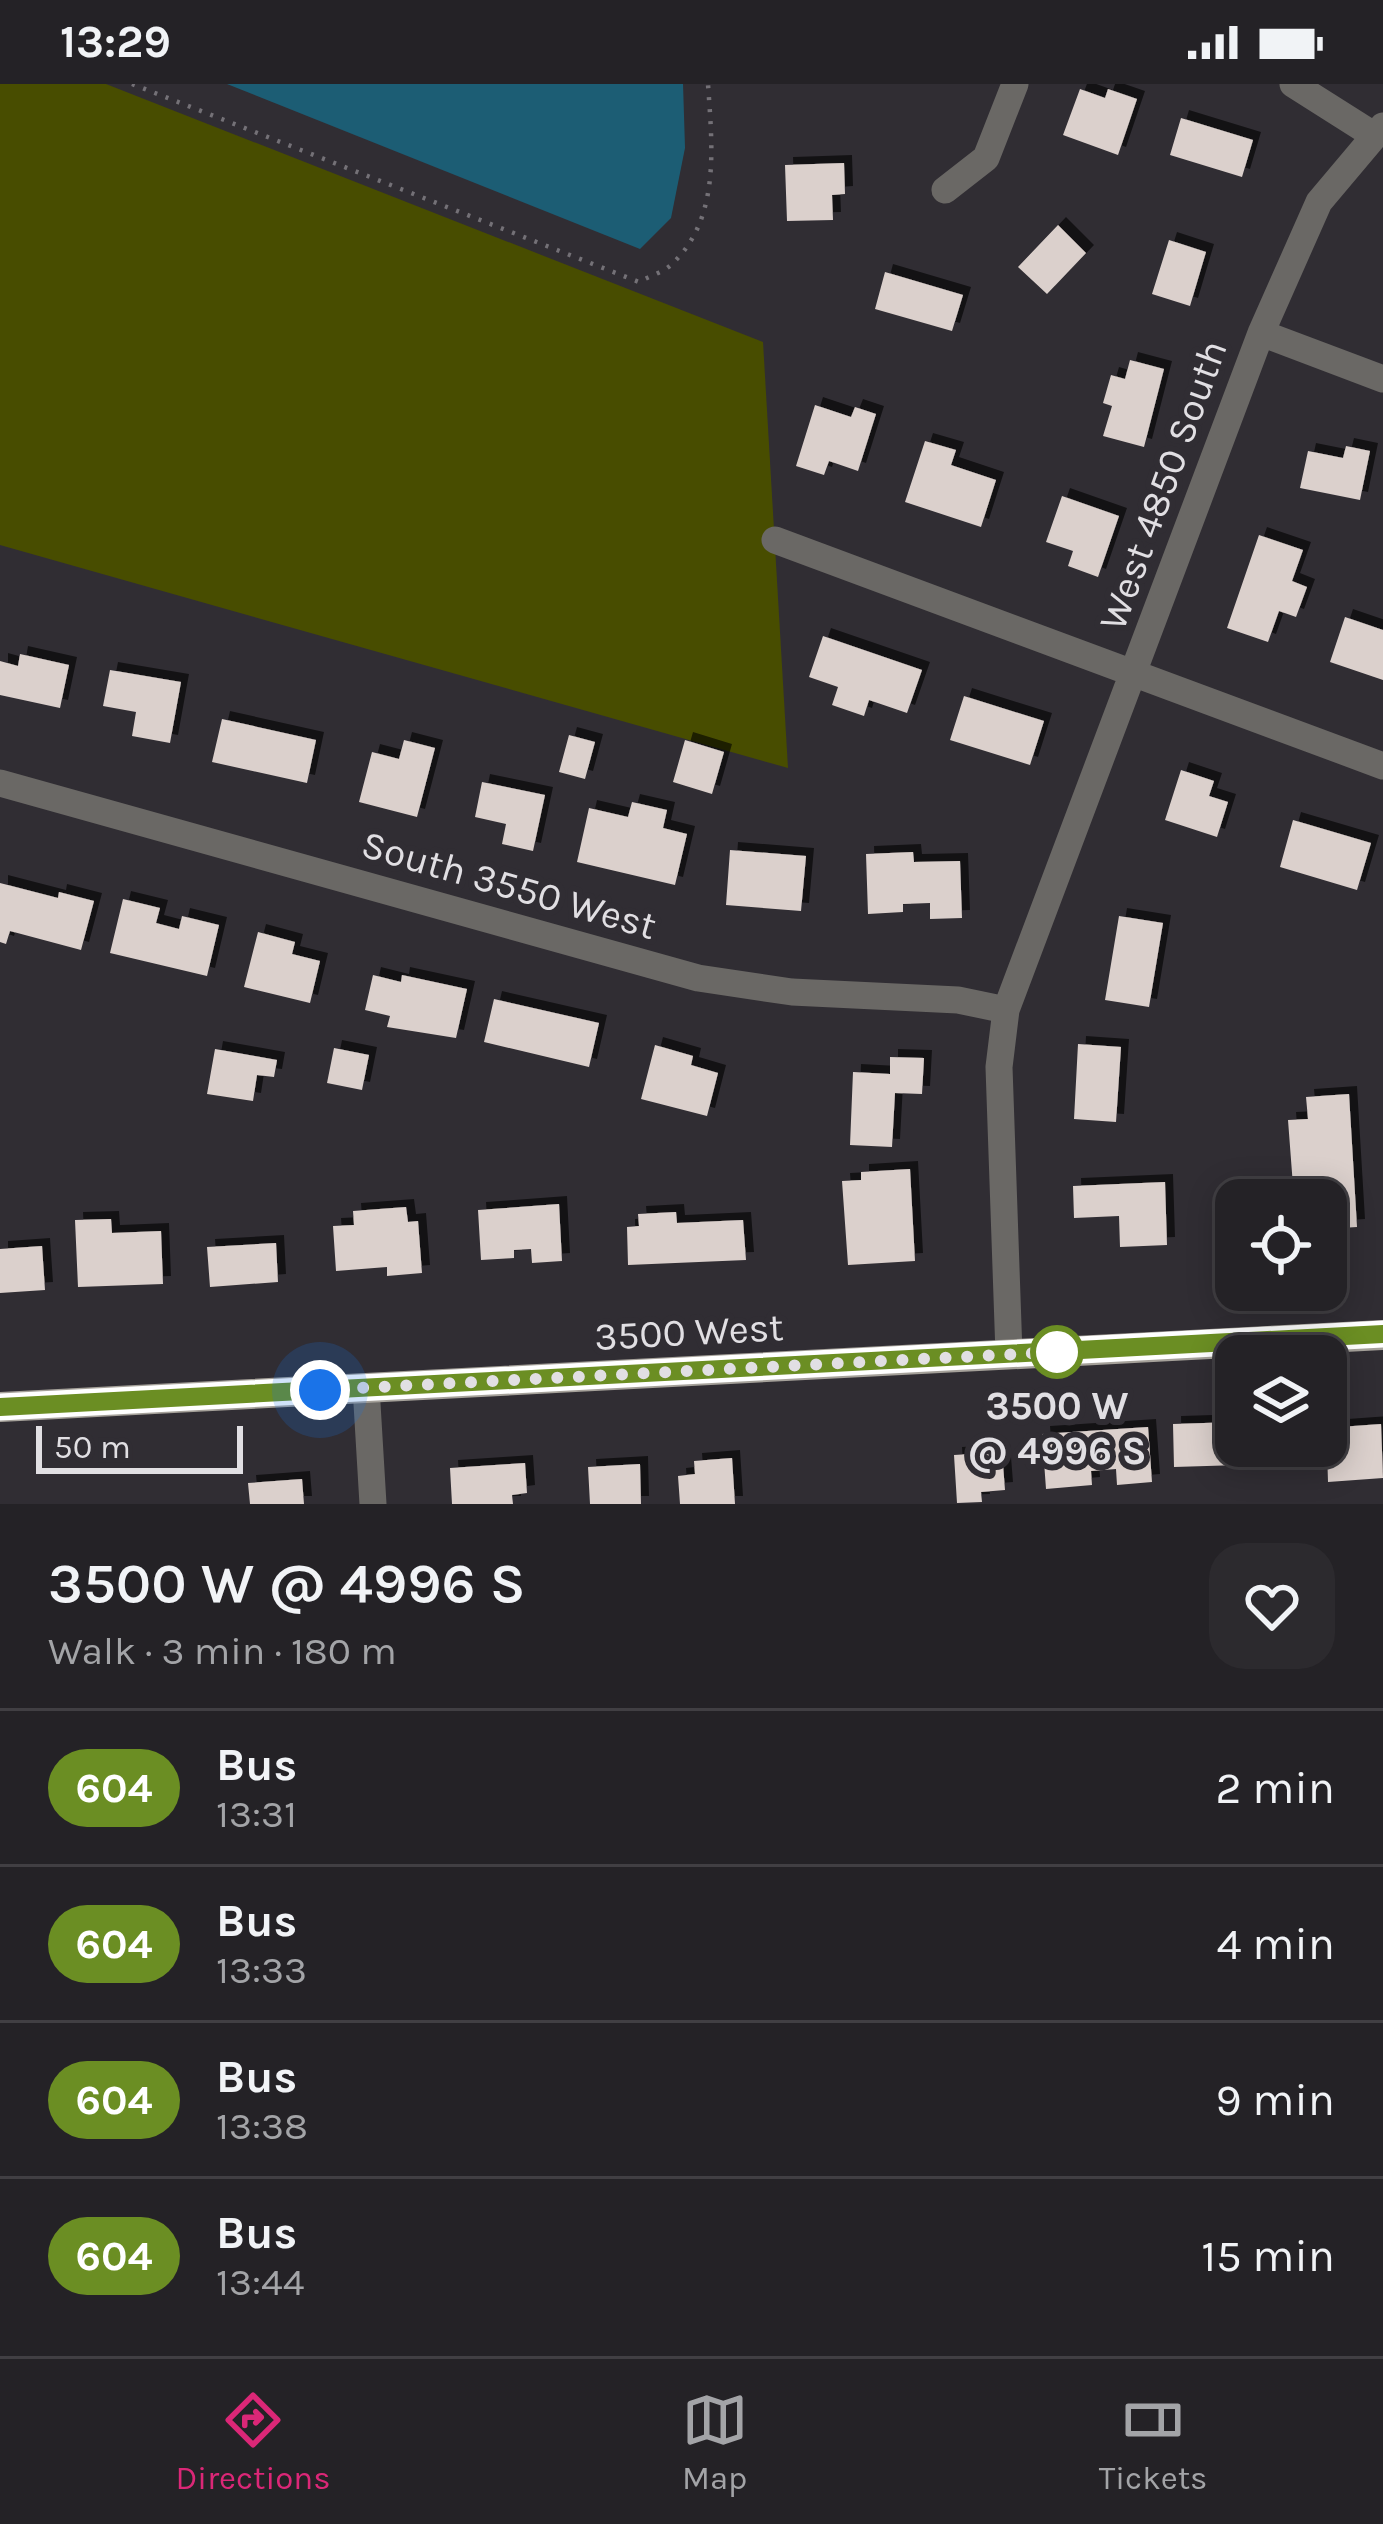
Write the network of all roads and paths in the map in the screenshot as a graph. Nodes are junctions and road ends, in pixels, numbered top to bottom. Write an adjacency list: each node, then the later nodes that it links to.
1 (132, 84): 2 (path)
2 (708, 84)
3 (1016, 84): 6 (street)
4 (1293, 84): 5 (street)
5 (1379, 131): 7 (street, West 4850 South)
6 (945, 190)
7 (1261, 333): 8 (street); 10 (street, West 4850 South)
8 (1383, 379)
9 (775, 541): 10 (street)
10 (1134, 674): 11 (street); 13 (street, West 4850 South)
11 (1383, 766)
12 (0, 784): 13 (street, South 3550 West)
13 (1006, 1010): 15 (street, West 4850 South)
14 (1383, 1334): 15 (main road, 3500 West)
15 (1010, 1354): 16 (main road, 3500 West)
16 (366, 1388): 17 (main road, 3500 West); 18 (street)
17 (0, 1407)
18 (373, 1504)

